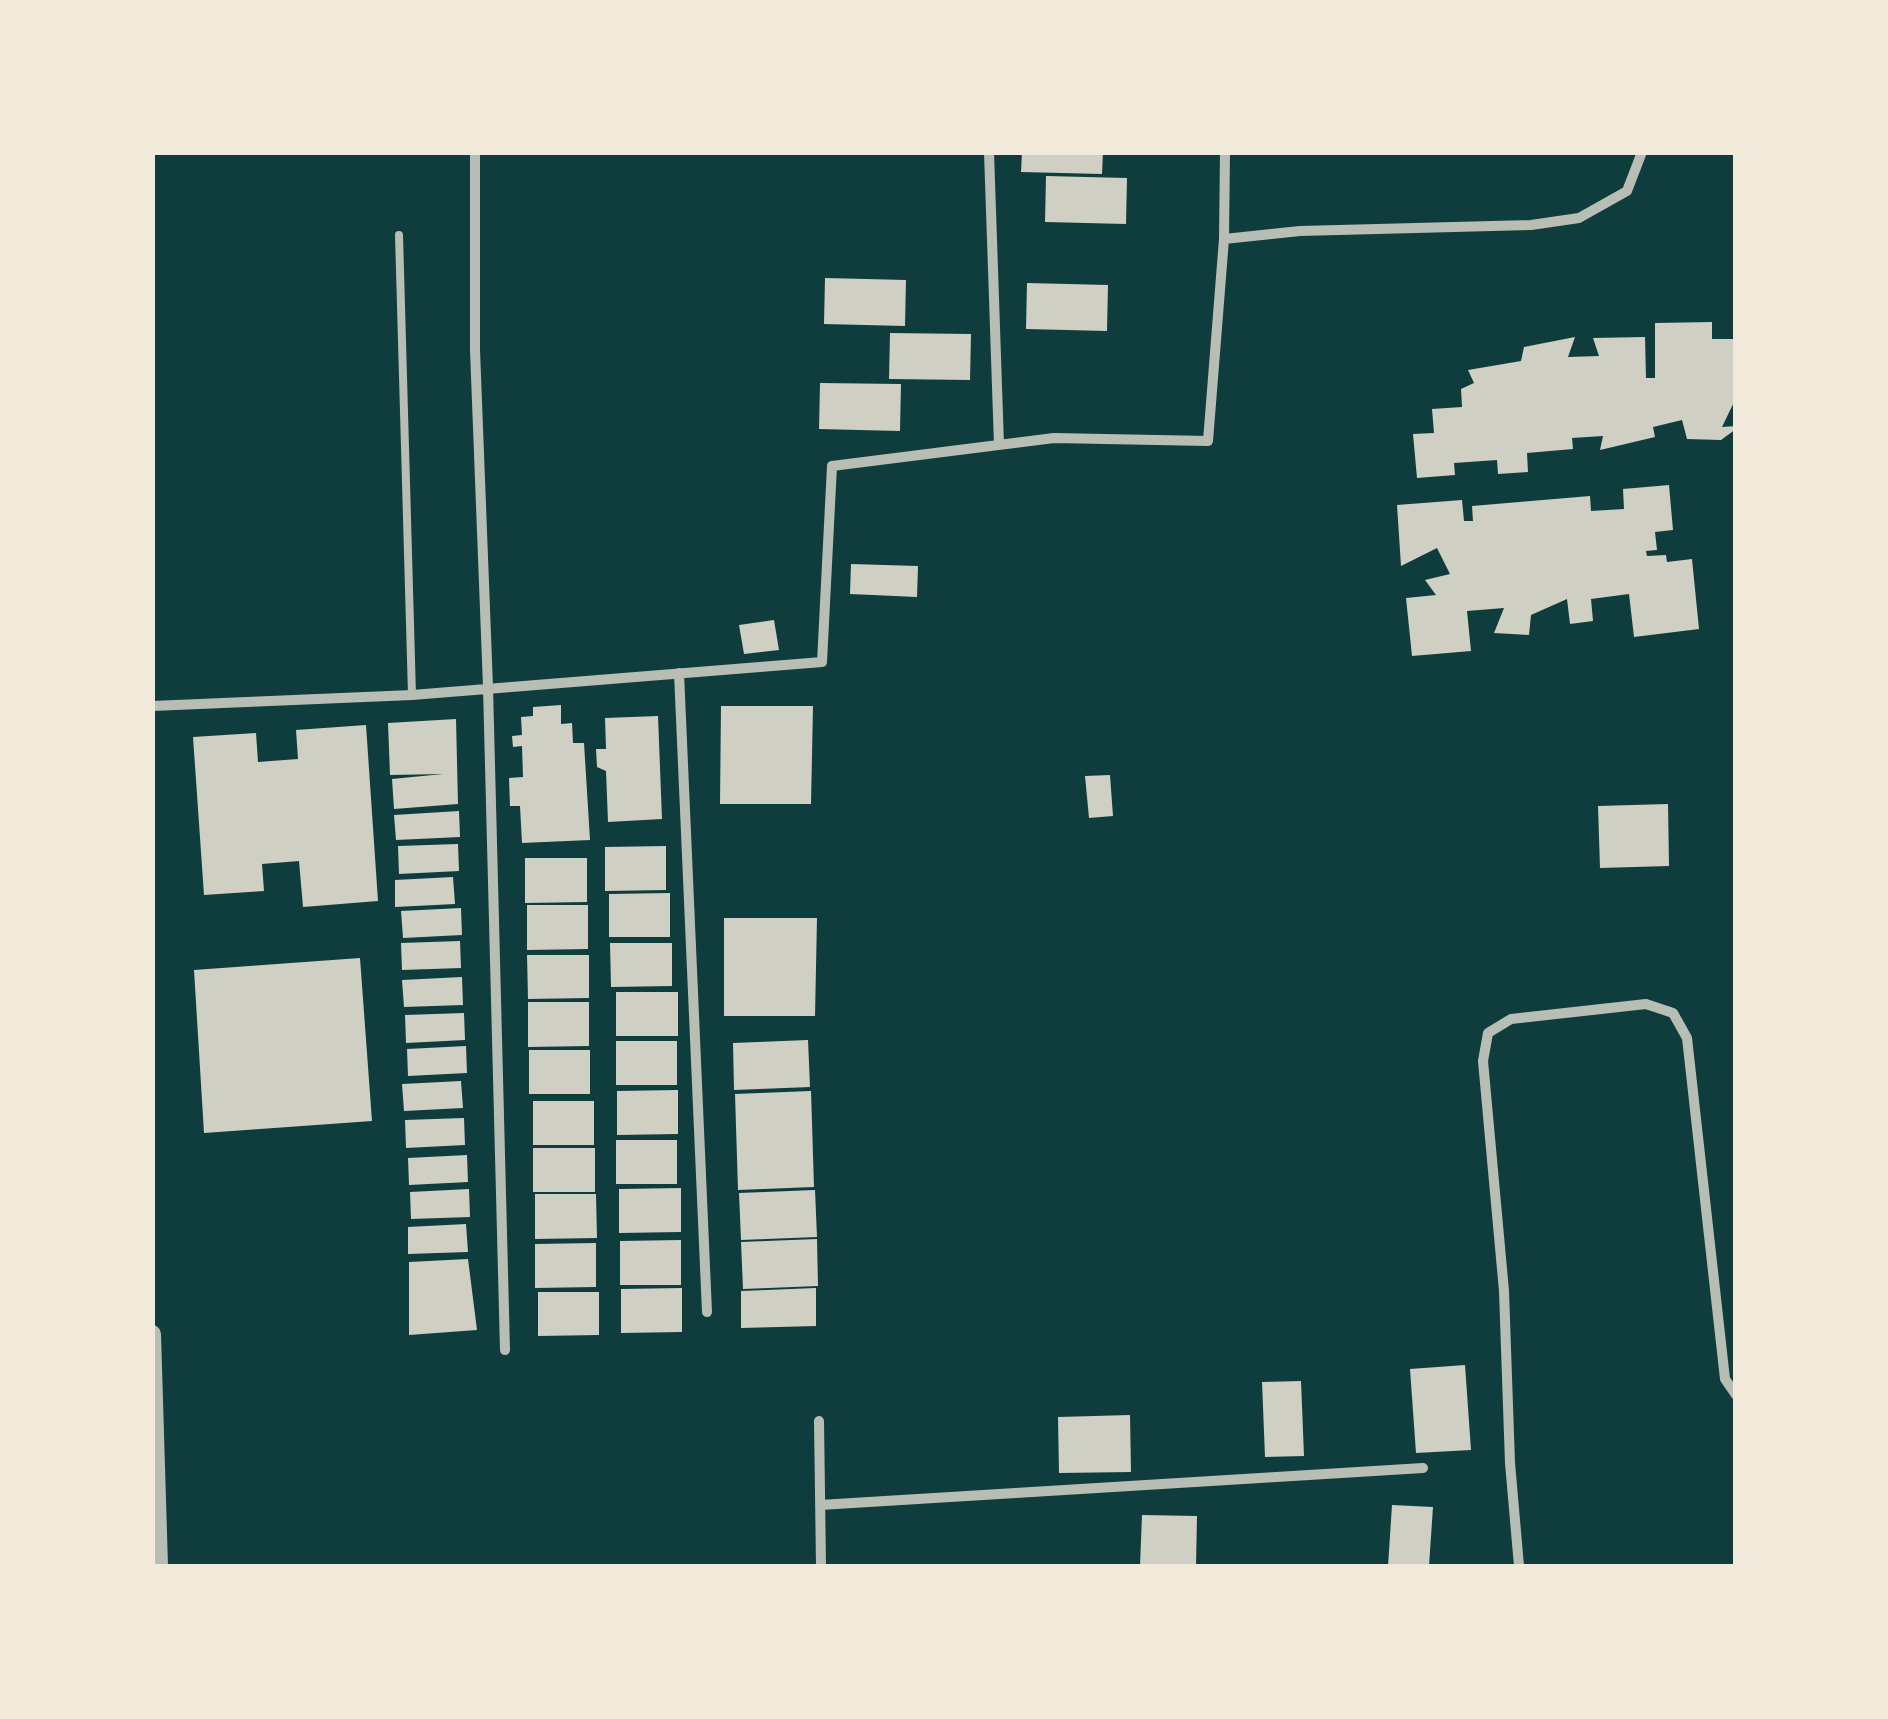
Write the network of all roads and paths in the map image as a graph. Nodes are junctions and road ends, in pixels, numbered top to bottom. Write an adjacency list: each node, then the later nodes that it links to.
1 (474, 152): 9 (street)
2 (988, 152): 7 (street)
3 (1225, 152): 6 (street)
4 (1642, 152): 6 (street)
5 (399, 235): 10 (lane)
6 (1224, 239): 7 (street)
7 (999, 445): 8 (street)
8 (679, 673): 9 (street); 12 (street)
9 (488, 687): 10 (street); 14 (street)
10 (412, 695): 11 (street)
11 (152, 706)
12 (706, 1312)
13 (152, 1334): 19 (street)
14 (504, 1350)
15 (1736, 1395): 22 (street)
16 (818, 1421): 18 (street)
17 (1423, 1468): 18 (street)
18 (820, 1505): 21 (street)
19 (155, 1537): 20 (street)
20 (159, 1566)
21 (821, 1566)
22 (1519, 1566)

